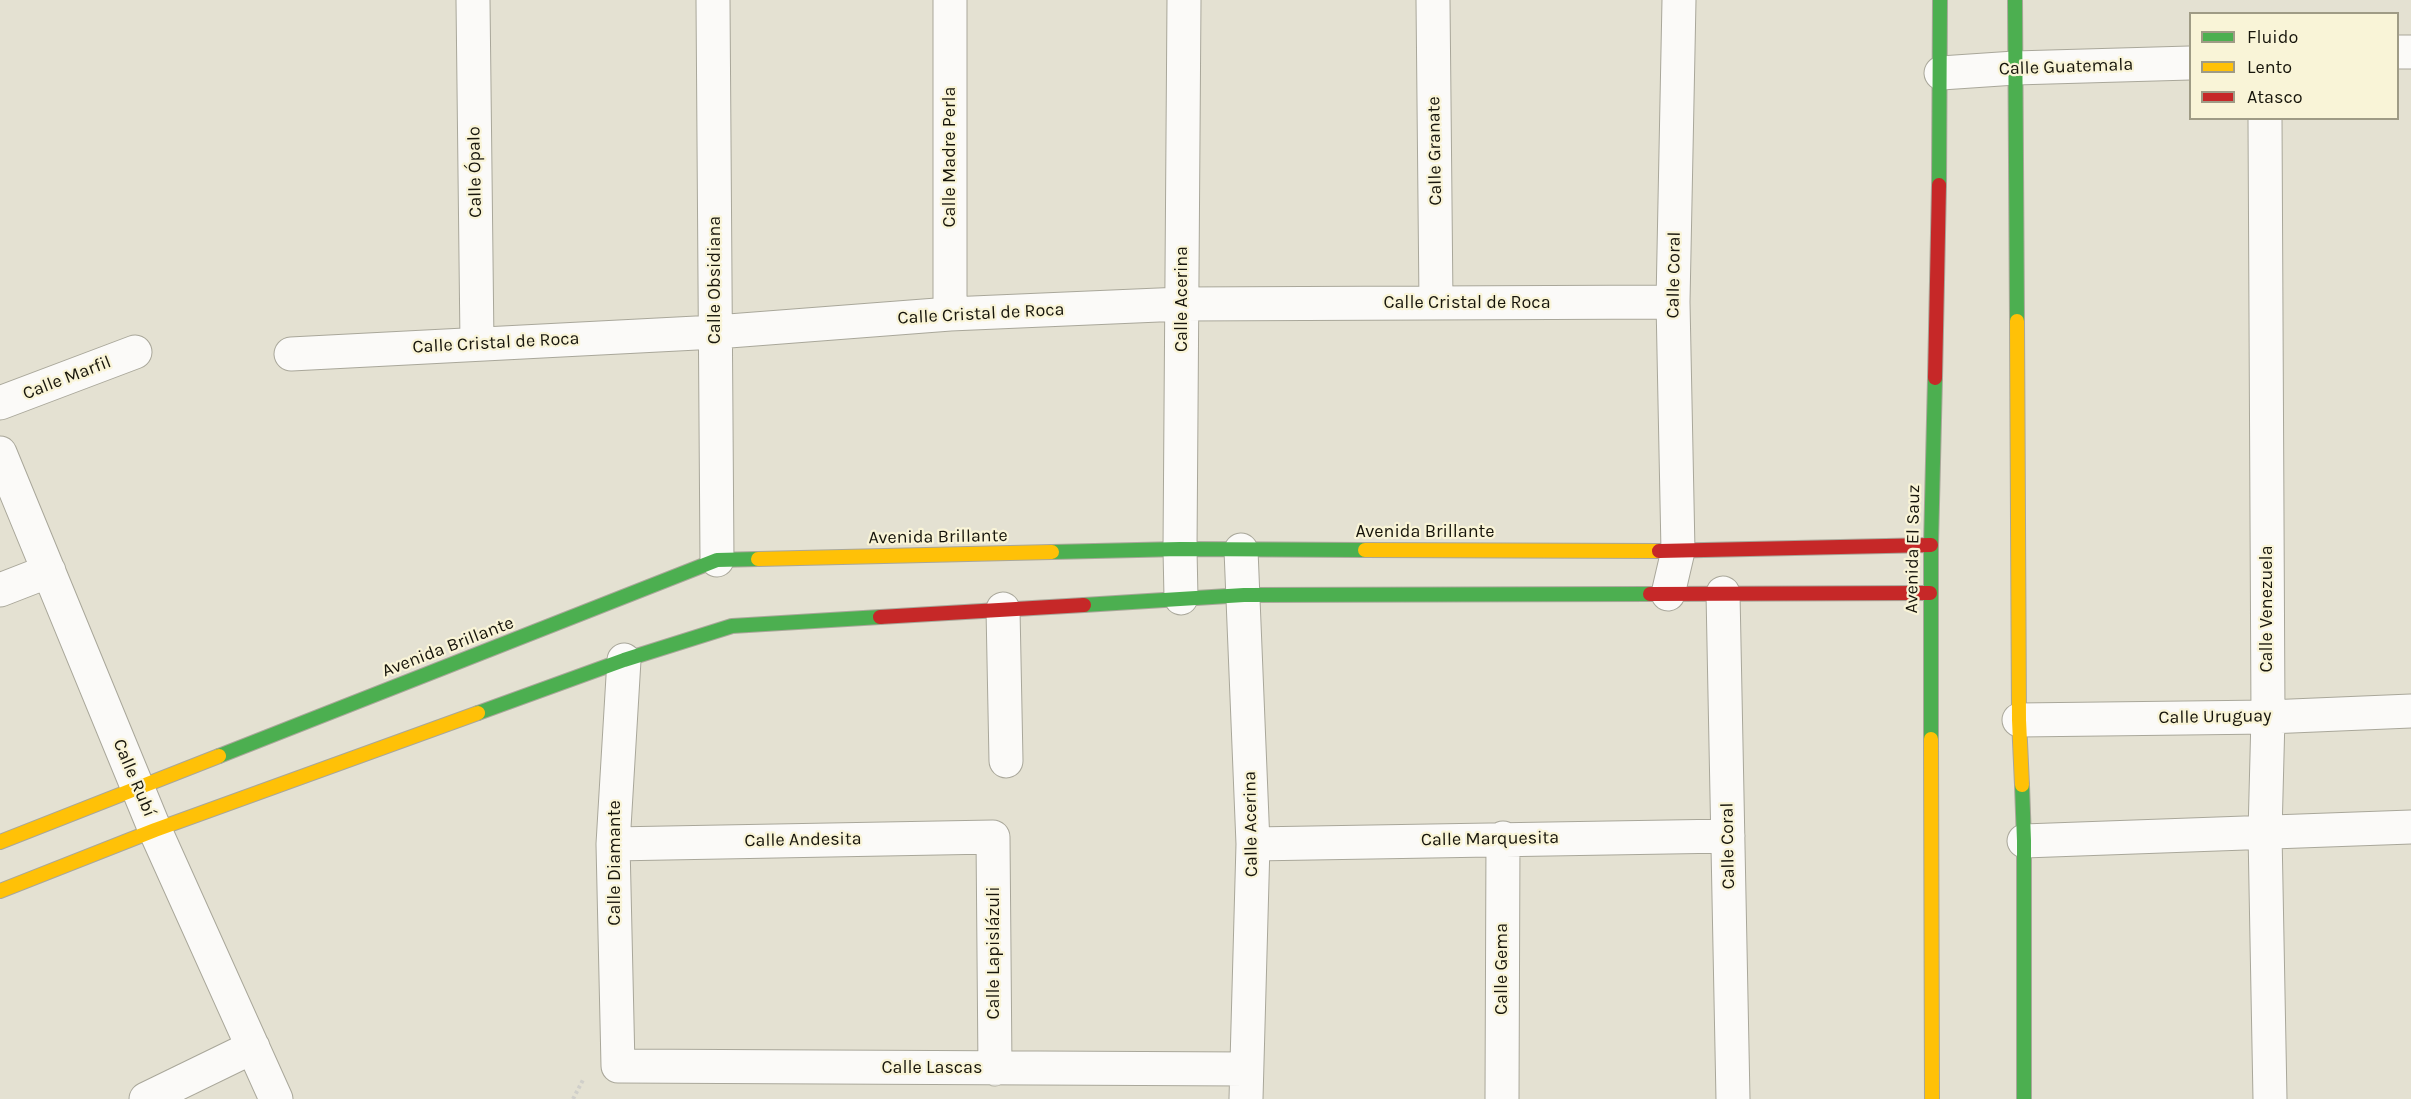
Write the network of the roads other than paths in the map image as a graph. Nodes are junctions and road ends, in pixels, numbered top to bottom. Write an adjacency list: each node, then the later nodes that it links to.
1 (473, 0): 18 (street, Calle Ópalo)
2 (713, 0): 17 (street, Calle Obsidiana)
3 (950, 0): 16 (street, Calle Madre Perla)
4 (1184, 0): 15 (street, Calle Acerina)
5 (1433, 0): 14 (street, Calle Granate)
6 (1679, 0): 13 (street, Calle Coral)
7 (1940, 0): 11 (main road, Avenida El Sauz)
8 (2015, 0): 10 (main road)
9 (2189, 63): 10 (street, Calle Guatemala)
10 (2015, 68): 11 (street, Calle Guatemala); 39 (main road)
11 (1941, 73): 23 (main road, Avenida El Sauz)
12 (2265, 120): 38 (street, Calle Venezuela)
13 (1673, 302): 14 (street, Calle Cristal de Roca); 26 (street, Calle Coral)
14 (1436, 303): 15 (street, Calle Cristal de Roca)
15 (1182, 304): 16 (street, Calle Cristal de Roca); 24 (street, Calle Acerina)
16 (950, 314): 17 (street, Calle Cristal de Roca)
17 (716, 332): 18 (street, Calle Cristal de Roca); 27 (street, Calle Obsidiana)
18 (477, 345): 20 (street, Calle Cristal de Roca)
19 (135, 352): 21 (street, Calle Marfil)
20 (291, 354)
21 (0, 403)
22 (0, 453): 28 (street, Calle Rubí)
23 (1930, 545): 26 (main road, Avenida Brillante); 31 (main road, Avenida El Sauz)
24 (1180, 549): 25 (main road, Avenida Brillante); 27 (main road, Avenida Brillante); 34 (street, Calle Acerina)
25 (1241, 550): 26 (main road, Avenida Brillante); 33 (street, Calle Acerina)
26 (1678, 551): 32 (street, Calle Coral)
27 (717, 561): 41 (main road, Avenida Brillante)
28 (49, 571): 29 (street); 41 (street, Calle Rubí)
29 (0, 590)
30 (1723, 593): 31 (main road); 32 (main road); 45 (street, Calle Coral)
31 (1930, 593): 61 (main road, Avenida El Sauz)
32 (1668, 594): 33 (main road)
33 (1244, 595): 34 (main road); 51 (street, Calle Acerina)
34 (1181, 598): 35 (main road)
35 (1004, 609): 36 (main road); 40 (street)
36 (624, 660): 43 (main road); 50 (street, Calle Diamante)
37 (2411, 711): 38 (street, Calle Uruguay)
38 (2268, 717): 39 (street, Calle Uruguay); 44 (street, Calle Venezuela)
39 (2019, 720): 48 (main road)
40 (1006, 761)
41 (138, 788): 43 (street, Calle Rubí); 49 (main road, Avenida Brillante)
42 (2411, 827): 44 (street)
43 (155, 830): 52 (main road); 53 (street, Calle Rubí)
44 (2265, 833): 48 (street); 63 (street, Calle Venezuela)
45 (1728, 836): 47 (street, Calle Marquesita); 60 (street, Calle Coral)
46 (993, 837): 50 (street, Calle Andesita); 55 (street, Calle Lapislázuli)
47 (1503, 838): 51 (street, Calle Marquesita); 59 (street, Calle Gema)
48 (2024, 841): 62 (main road)
49 (0, 842)
50 (613, 844): 54 (street, Calle Diamante)
51 (1253, 844): 56 (street, Calle Acerina)
52 (0, 891)
53 (253, 1047): 57 (street); 58 (street, Calle Rubí)
54 (618, 1066): 55 (street, Calle Lascas)
55 (995, 1069): 56 (street, Calle Lascas)
56 (1246, 1084)
57 (146, 1099)
58 (276, 1099)
59 (1502, 1099)
60 (1733, 1099)
61 (1932, 1099)
62 (2024, 1099)
63 (2270, 1099)

